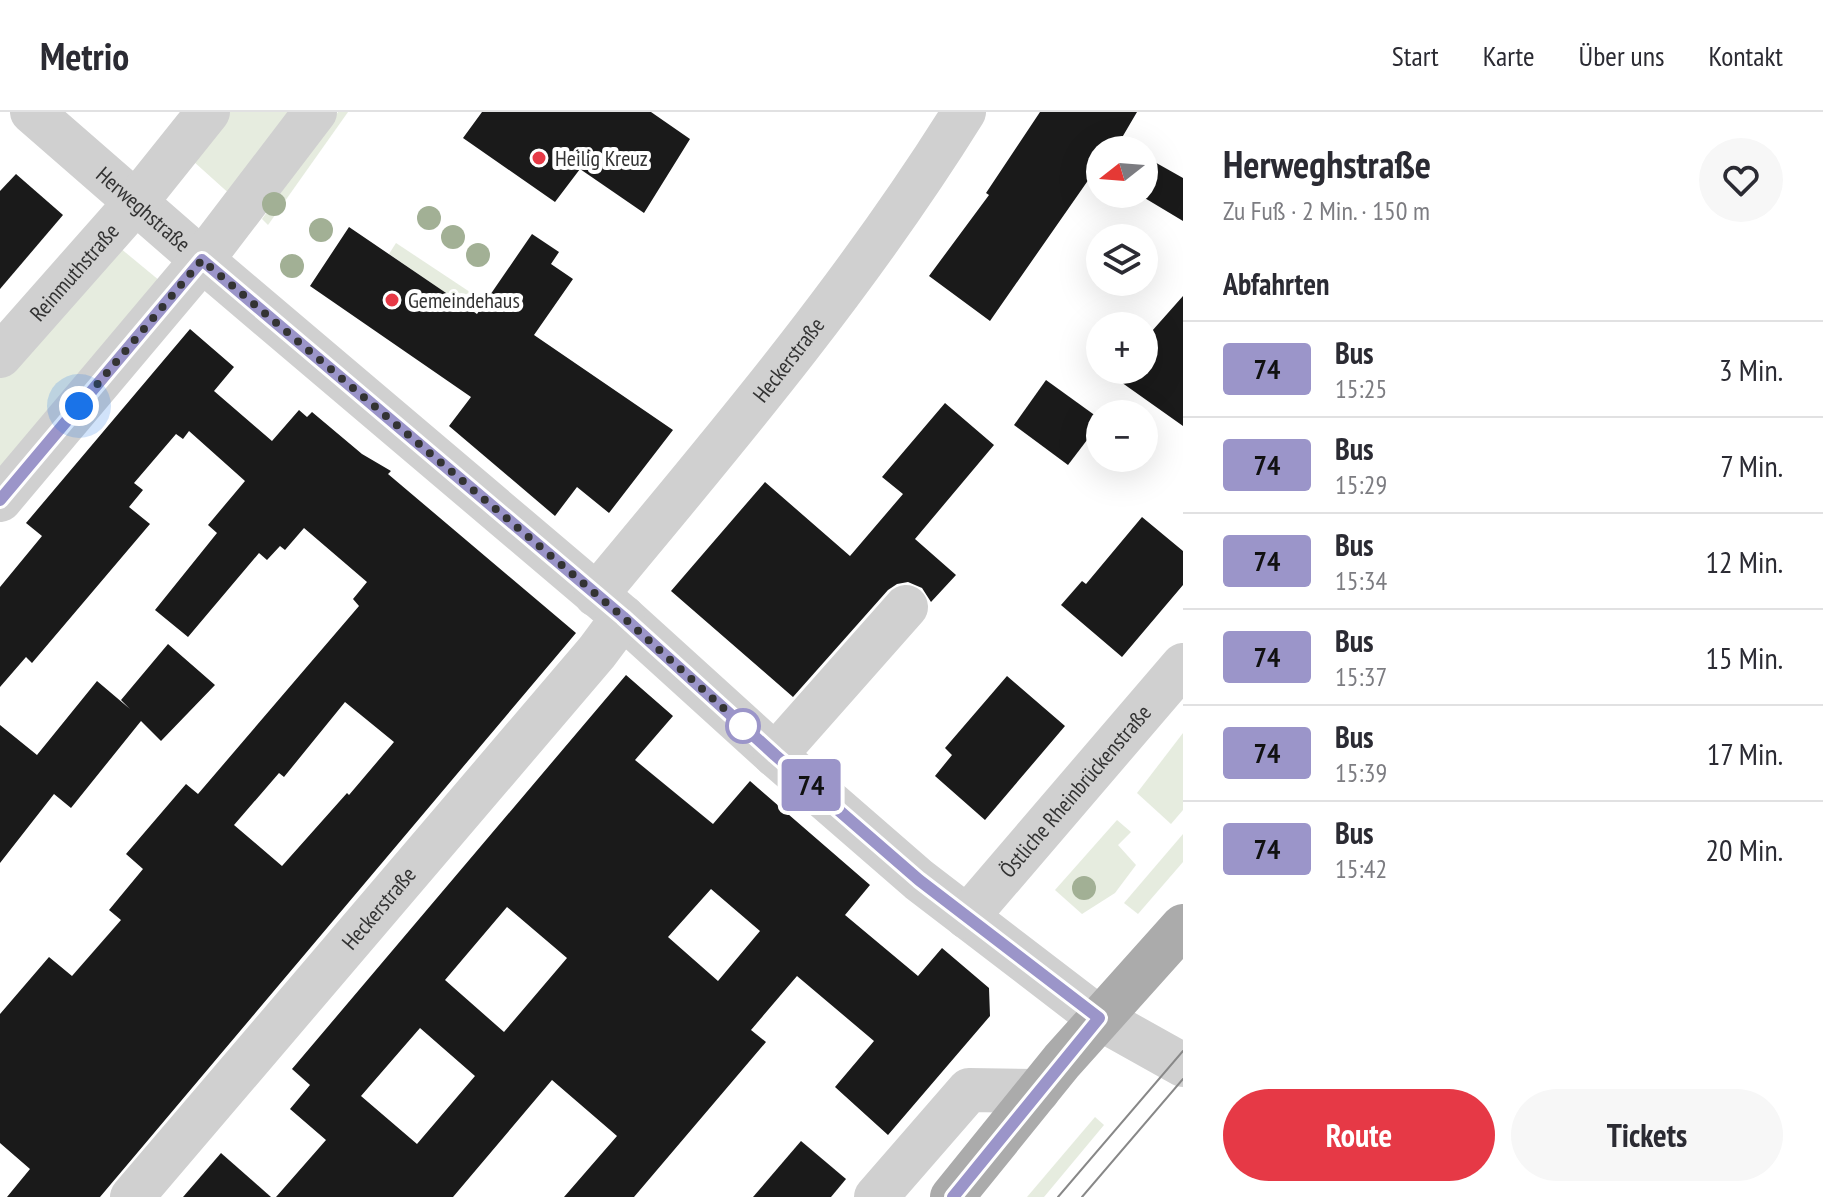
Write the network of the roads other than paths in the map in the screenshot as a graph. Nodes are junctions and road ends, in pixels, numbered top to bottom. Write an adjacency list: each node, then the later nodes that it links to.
1 (32, 112): 5 (street, Herweghstraße)
2 (208, 112): 5 (street, Reinmuthstraße)
3 (315, 112): 6 (street)
4 (964, 112): 9 (street, Heckerstraße)
5 (136, 202): 6 (street, Herweghstraße); 7 (street, Reinmuthstraße)
6 (202, 260): 8 (street); 9 (street, Herweghstraße)
7 (0, 356)
8 (0, 500)
9 (610, 606): 12 (street, Herweghstraße); 18 (street, Heckerstraße)
10 (906, 607): 12 (street)
11 (1183, 665): 13 (street, Östliche Rheinbrückenstraße)
12 (775, 755): 13 (street, Herweghstraße)
13 (967, 917): 15 (street, Herweghstraße)
14 (1183, 926): 15 (main road)
15 (1099, 1018): 16 (street, Herweghstraße); 17 (main road)
16 (1183, 1065)
17 (1038, 1091): 19 (street); 20 (main road)
18 (132, 1197)
19 (876, 1197)
20 (952, 1197)

